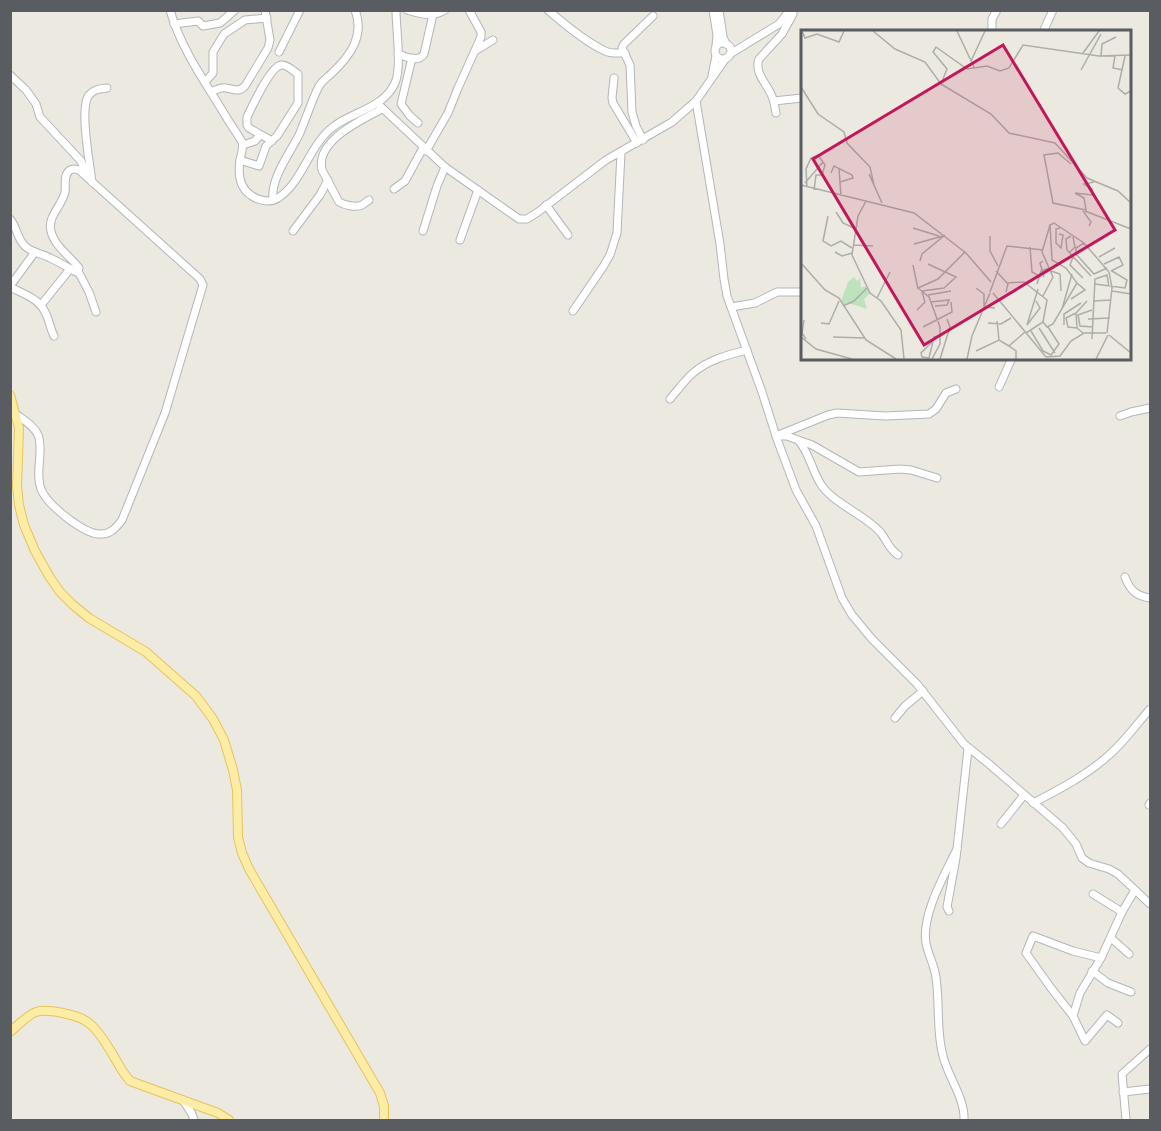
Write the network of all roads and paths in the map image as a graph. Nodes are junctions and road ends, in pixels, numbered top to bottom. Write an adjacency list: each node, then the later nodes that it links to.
1 (170, 10): 18 (street)
2 (235, 10): 18 (street)
3 (300, 10): 25 (street)
4 (355, 10): 55 (street)
5 (396, 10): 28 (street)
6 (407, 10): 16 (street)
7 (445, 10): 16 (street)
8 (469, 10): 24 (street)
9 (548, 10): 27 (street)
10 (713, 10): 26 (street)
11 (719, 10): 23 (street)
12 (792, 10): 22 (street); 39 (street)
13 (997, 10): 19 (street)
14 (1053, 10): 20 (street)
15 (267, 13): 34 (street); 36 (street)
16 (434, 13): 30 (street)
17 (653, 16): 27 (street)
18 (174, 24): 34 (street)
19 (992, 30)
20 (1044, 30)
21 (494, 40): 24 (street)
22 (747, 44): 23 (street); 29 (street)
23 (727, 45): 26 (street); 29 (street)
24 (475, 51): 47 (street)
25 (279, 52)
26 (716, 52): 29 (street); 32 (street)
27 (624, 53): 45 (street)
28 (398, 54): 30 (street); 40 (street)
29 (728, 56): 32 (street)
30 (411, 58): 42 (street)
31 (10, 75): 51 (street)
32 (712, 76): 38 (street)
33 (614, 78): 45 (street)
34 (205, 82): 36 (street)
35 (107, 88): 51 (street)
36 (211, 92): 46 (street)
37 (801, 98): 39 (street)
38 (696, 101): 45 (street); 69 (street)
39 (774, 101): 41 (street)
40 (379, 106): 47 (street); 52 (street); 55 (street)
41 (776, 113)
42 (418, 123)
43 (260, 135): 44 (street); 44 (street); 46 (street)
44 (272, 141): 49 (street)
45 (640, 141): 48 (street)
46 (243, 145): 49 (street)
47 (425, 149): 50 (street); 53 (street)
48 (621, 153): 57 (street); 70 (street)
49 (240, 160): 55 (street)
50 (445, 167): 54 (street); 60 (street)
51 (89, 179): 65 (street); 80 (street)
52 (328, 180): 56 (street); 59 (street)
53 (394, 189)
54 (478, 190): 57 (street); 62 (street)
55 (273, 200)
56 (369, 200)
57 (546, 205): 61 (street)
58 (10, 219): 63 (street)
59 (293, 231)
60 (423, 231)
61 (568, 235)
62 (460, 240)
63 (35, 252): 64 (street); 66 (street)
64 (70, 269): 65 (street); 68 (street)
65 (78, 272): 71 (street)
66 (11, 284): 68 (street)
67 (801, 292): 69 (street)
68 (41, 305): 72 (street)
69 (731, 307): 73 (street)
70 (573, 311)
71 (96, 312)
72 (54, 336)
73 (747, 350): 78 (street); 82 (street)
74 (1011, 360): 75 (street)
75 (999, 387)
76 (957, 389): 82 (street)
77 (10, 395): 80 (main road)
78 (669, 399)
79 (1150, 408): 81 (street)
80 (16, 415): 115 (main road)
81 (1120, 416)
82 (776, 436): 83 (street); 88 (street)
83 (797, 439): 84 (street); 85 (street)
84 (937, 478)
85 (898, 555)
86 (1125, 577): 87 (street)
87 (1150, 598)
88 (922, 691): 90 (street); 91 (street)
89 (1150, 709): 93 (street)
90 (895, 718)
91 (968, 748): 92 (street); 95 (street)
92 (1024, 795): 93 (street); 94 (street)
93 (1033, 803): 96 (street)
94 (1002, 824)
95 (957, 849): 99 (street); 116 (street)
96 (1135, 890): 98 (street); 100 (street)
97 (1094, 894): 100 (street)
98 (1150, 904)
99 (948, 911)
100 (1122, 912): 101 (street)
101 (1110, 938): 102 (street); 103 (street)
102 (1129, 954)
103 (1101, 958): 104 (street); 106 (street)
104 (1092, 971): 105 (street); 106 (street)
105 (1131, 992)
106 (1073, 1016): 107 (street)
107 (1118, 1023)
108 (10, 1032): 112 (main road)
109 (1150, 1049): 111 (street)
110 (1150, 1089): 111 (street)
111 (1123, 1092): 117 (street)
112 (183, 1100): 113 (street); 114 (main road)
113 (194, 1120)
114 (229, 1120)
115 (384, 1120)
116 (964, 1120)
117 (1126, 1120)

